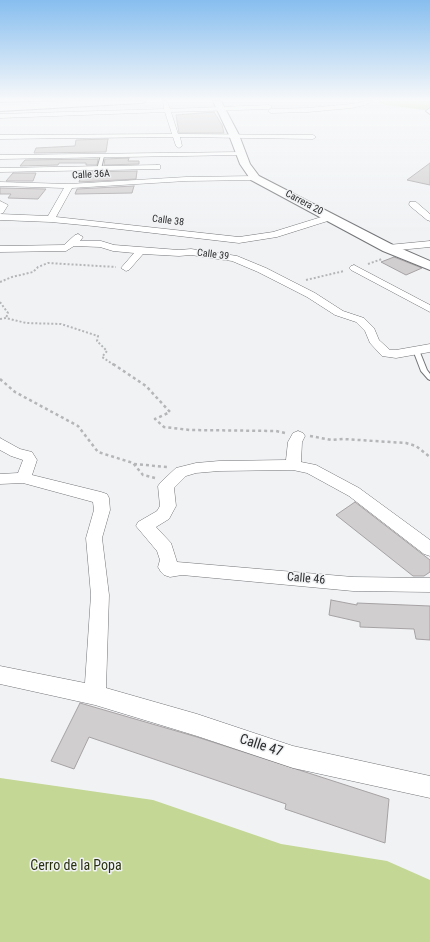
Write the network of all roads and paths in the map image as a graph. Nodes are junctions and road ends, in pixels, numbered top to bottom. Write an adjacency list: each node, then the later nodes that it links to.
1 (109, 145): 5 (street); 6 (street); 9 (lane)
2 (178, 145): 5 (street)
3 (237, 145): 4 (main road, Carrera 20)
4 (241, 154): 5 (street); 12 (main road, Carrera 20)
5 (181, 155)
6 (0, 157)
7 (157, 167): 8 (street, Calle 36A)
8 (145, 168): 9 (street, Calle 36A); 13 (street)
9 (99, 169): 11 (street, Calle 36A)
10 (0, 170): 11 (street, Calle 36A)
11 (11, 170): 14 (street)
12 (255, 178): 13 (street, Calle 36A); 20 (main road, Carrera 20)
13 (150, 182): 15 (street, Calle 36A)
14 (0, 184): 15 (street, Calle 36A)
15 (69, 186): 22 (street)
16 (0, 203): 18 (street)
17 (413, 204): 21 (street)
18 (0, 211)
19 (0, 217): 22 (street, Calle 38)
20 (331, 218): 23 (street, Calle 38); 26 (main road, Carrera 20)
21 (430, 218)
22 (50, 219): 23 (street, Calle 38)
23 (93, 223): 24 (street)
24 (72, 243): 27 (street); 28 (street)
25 (430, 244): 26 (street)
26 (388, 248): 29 (main road, Carrera 20)
27 (0, 249)
28 (141, 251): 30 (street); 38 (street, Calle 39)
29 (430, 266)
30 (126, 268): 32 (path)
31 (354, 268): 34 (street)
32 (0, 282)
33 (0, 302): 35 (path)
34 (430, 309)
35 (6, 318): 36 (path); 41 (path)
36 (0, 319)
37 (430, 348): 38 (street, Calle 39)
38 (416, 350): 39 (lane)
39 (430, 378)
40 (0, 379): 44 (path)
41 (298, 436): 43 (path); 45 (street)
42 (0, 443): 47 (street)
43 (430, 457)
44 (134, 463): 46 (path); 46 (path)
45 (293, 465): 46 (street); 49 (street)
46 (169, 474): 50 (street, Calle 46)
47 (23, 478): 48 (street); 52 (street)
48 (0, 479)
49 (430, 549)
50 (430, 585)
51 (0, 675): 52 (street, Calle 47)
52 (95, 695): 53 (street, Calle 47)
53 (430, 787)

